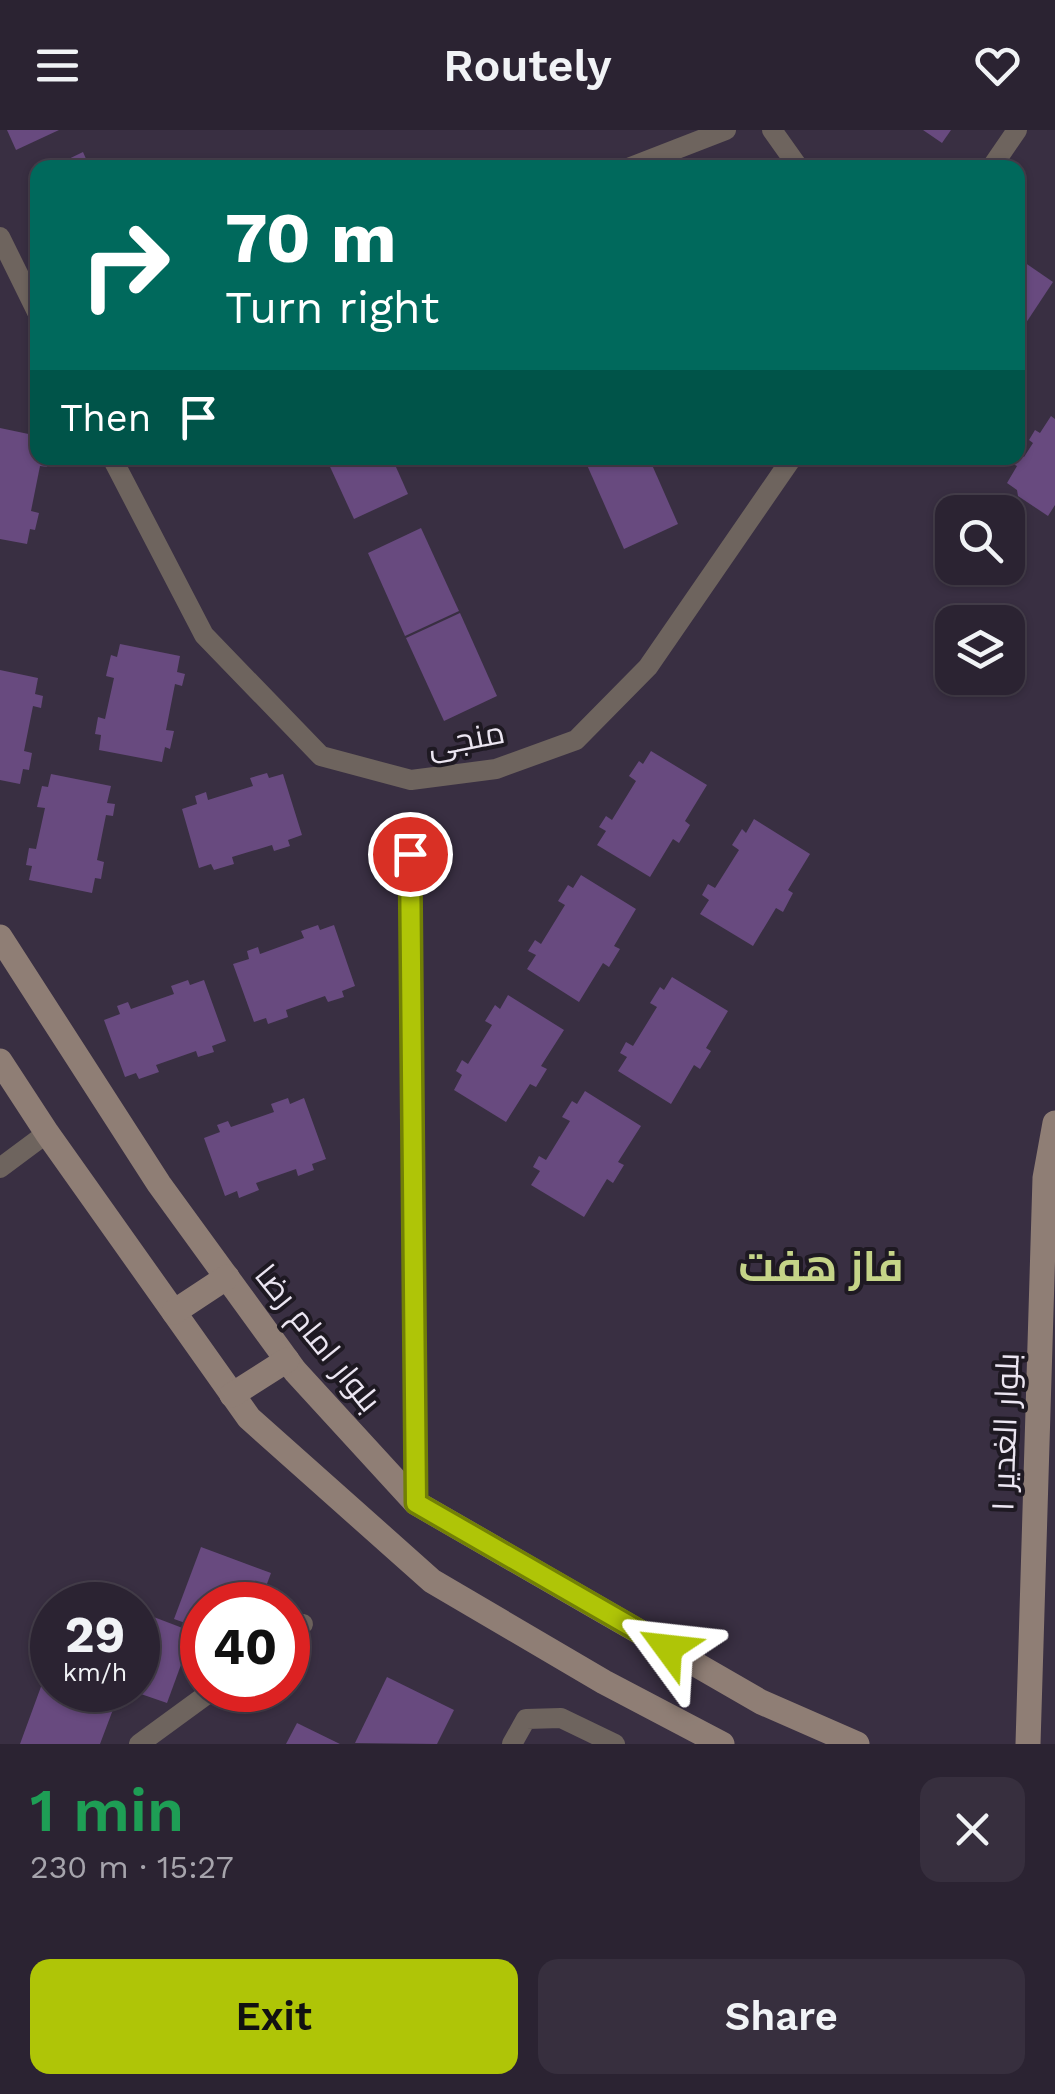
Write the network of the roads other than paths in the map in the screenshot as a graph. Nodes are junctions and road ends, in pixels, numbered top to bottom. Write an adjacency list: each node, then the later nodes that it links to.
1 (726, 130): 4 (street)
2 (772, 130): 5 (street)
3 (1017, 130): 6 (street)
4 (649, 160)
5 (793, 160)
6 (996, 160)
7 (0, 237): 8 (street)
8 (30, 298)
9 (116, 465): 10 (street, منجی)
10 (787, 465)
11 (410, 854): 21 (street)
12 (0, 937): 17 (street, بلوار امام رضا)
13 (0, 1062): 15 (street)
14 (1055, 1123): 28 (street, بلوار الغدیر ۱)
15 (47, 1134): 16 (street); 18 (street)
16 (0, 1168)
17 (227, 1277): 18 (street); 19 (street, بلوار امام رضا)
18 (174, 1312): 20 (street)
19 (287, 1360): 20 (street); 21 (street, بلوار امام رضا)
20 (232, 1395): 26 (street)
21 (416, 1503): 27 (street, بلوار امام رضا)
22 (183, 1712): 23 (street)
23 (139, 1744)
24 (512, 1744): 25 (street)
25 (615, 1744)
26 (722, 1744)
27 (857, 1744)
28 (1028, 1744)

